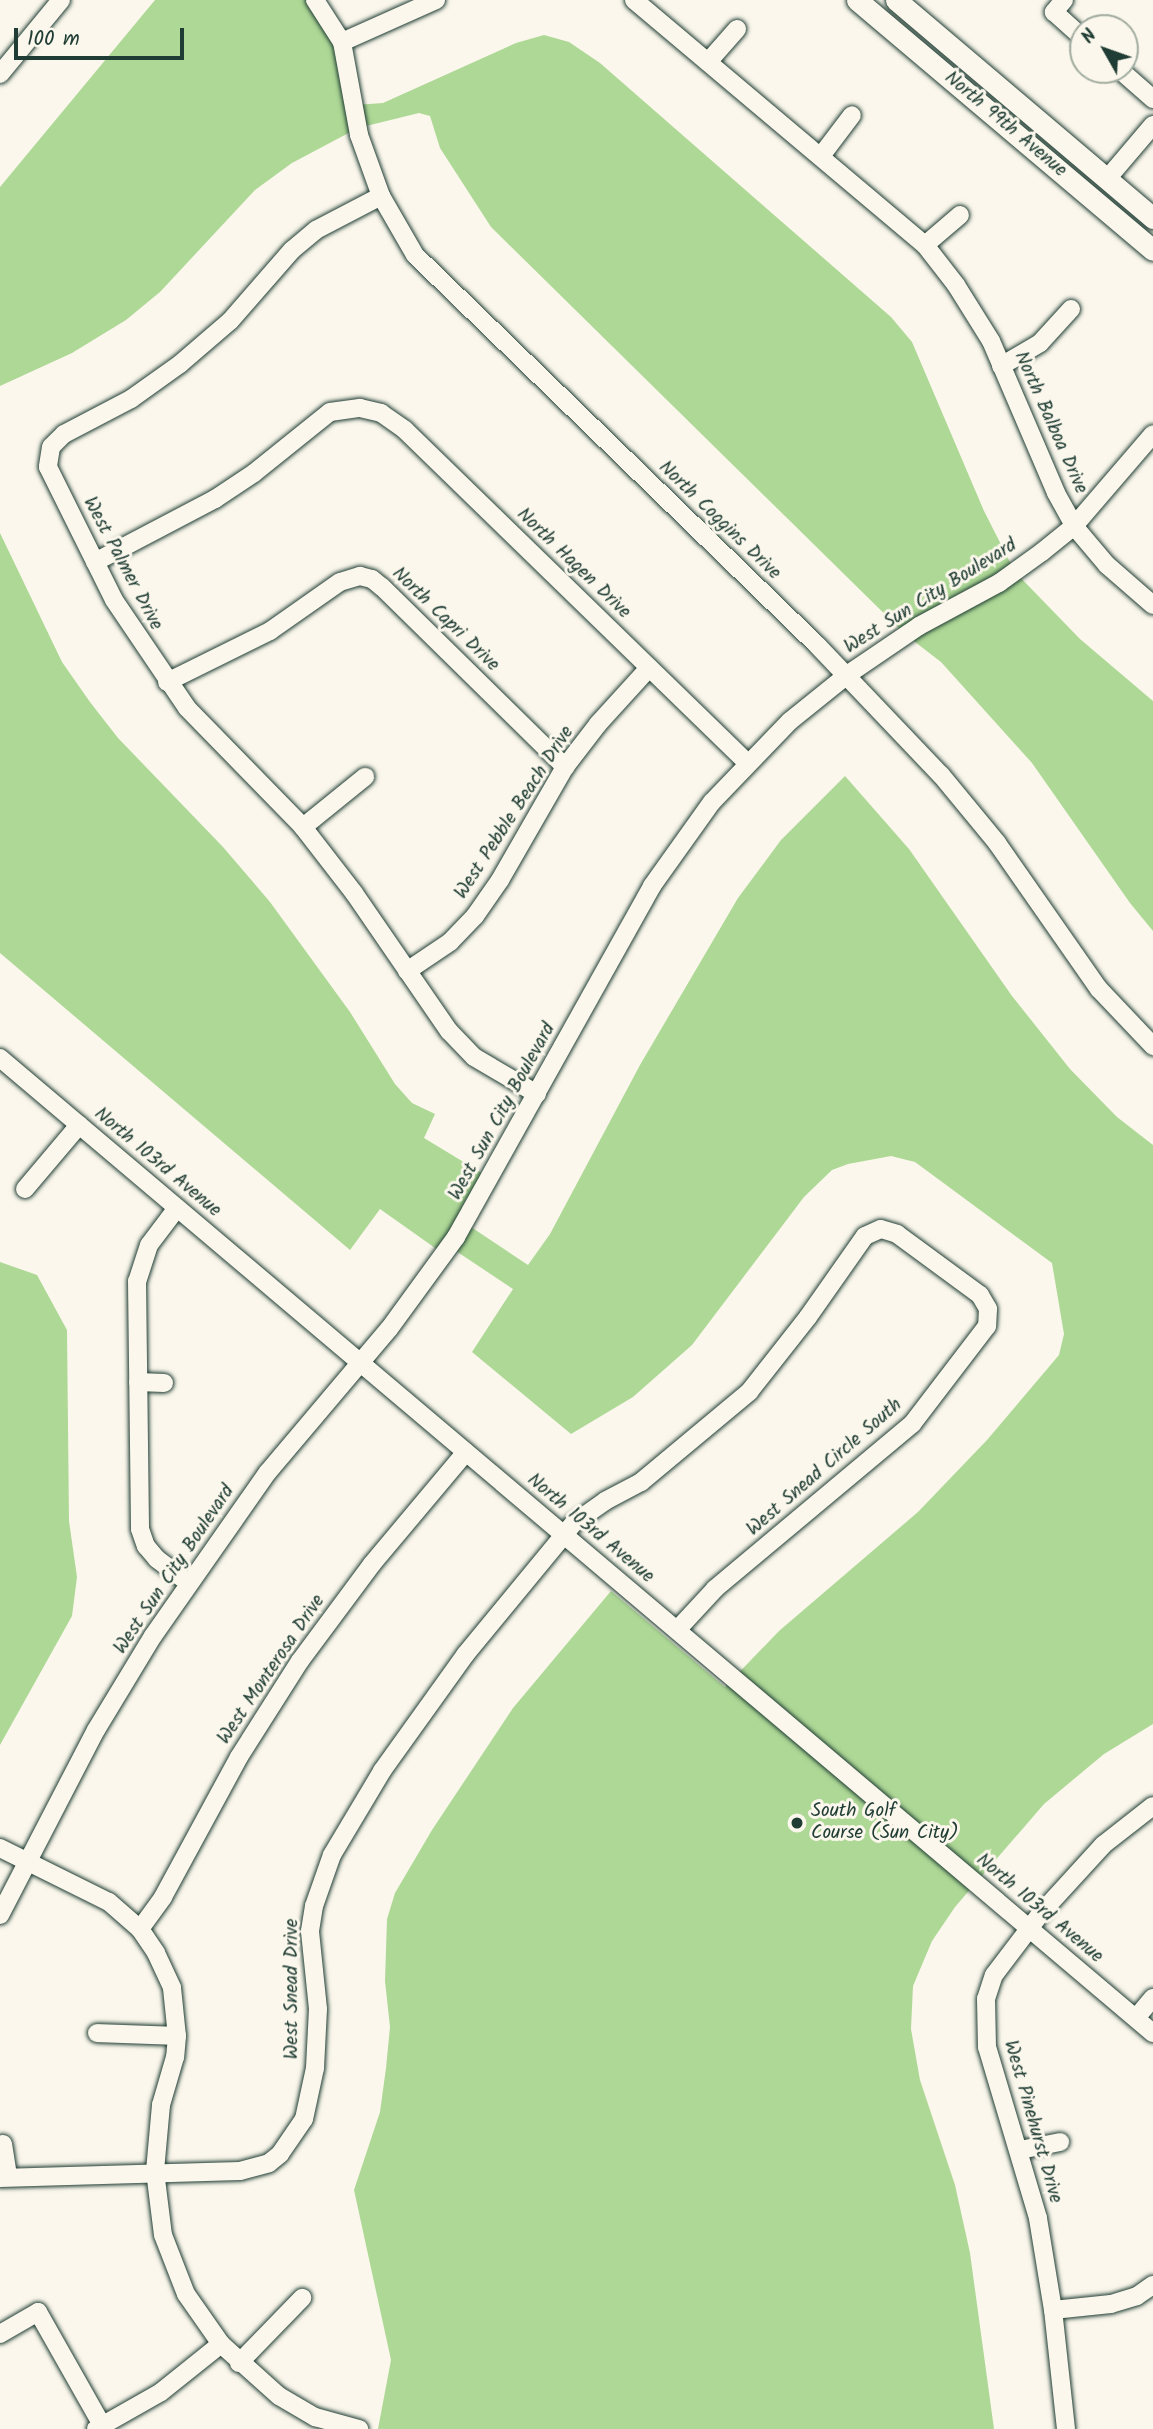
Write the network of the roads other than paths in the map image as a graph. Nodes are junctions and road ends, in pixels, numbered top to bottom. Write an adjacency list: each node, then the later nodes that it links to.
1 (61, 0): 10 (street)
2 (315, 0): 8 (street, North Coggins Drive)
3 (436, 0): 8 (street)
4 (634, 0): 9 (street, North Balboa Drive)
5 (857, 0): 21 (main road, North 99th Avenue)
6 (895, 0): 16 (main road, North 99th Avenue)
7 (737, 29): 9 (street)
8 (342, 42): 17 (street, North Coggins Drive)
9 (708, 62): 15 (street, North Balboa Drive)
10 (0, 74)
11 (1136, 84): 12 (street)
12 (1153, 99)
13 (852, 115): 15 (street)
14 (1153, 125): 16 (street)
15 (821, 156): 20 (street, North Balboa Drive)
16 (1107, 179): 19 (main road, North 99th Avenue)
17 (381, 196): 28 (street, West Palmer Drive); 31 (street, North Coggins Drive)
18 (960, 215): 20 (street)
19 (1153, 218)
20 (925, 245): 23 (street, North Balboa Drive)
21 (1153, 250)
22 (1071, 309): 23 (street)
23 (1001, 366): 27 (street, North Balboa Drive)
24 (359, 388): 25 (street)
25 (360, 408): 28 (street); 30 (street, North Hagen Drive)
26 (1153, 435): 27 (street, West Sun City Boulevard)
27 (1074, 526): 29 (street, North Balboa Drive); 31 (street, West Sun City Boulevard)
28 (95, 562): 32 (street, West Palmer Drive)
29 (1153, 605)
30 (649, 668): 33 (street, North Hagen Drive); 34 (street, West Pebble Beach Drive)
31 (847, 675): 33 (street, West Sun City Boulevard); 38 (street, North Coggins Drive)
32 (167, 682): 34 (street, North Capri Drive); 36 (street, West Palmer Drive)
33 (748, 763): 40 (street, West Sun City Boulevard)
34 (565, 767): 37 (street, West Pebble Beach Drive)
35 (365, 776): 36 (street)
36 (303, 827): 37 (street, West Palmer Drive)
37 (407, 971): 40 (street, West Palmer Drive)
38 (1153, 1046)
39 (0, 1058): 41 (street, North 103rd Avenue)
40 (537, 1094): 45 (street, West Sun City Boulevard)
41 (79, 1125): 42 (street); 43 (street, North 103rd Avenue)
42 (25, 1189)
43 (177, 1208): 45 (street, North 103rd Avenue); 46 (street)
44 (938, 1264): 49 (street, West Snead Drive); 51 (street, West Snead Circle South)
45 (361, 1363): 48 (street, North 103rd Avenue); 50 (street, West Sun City Boulevard)
46 (138, 1382): 47 (street); 50 (street)
47 (164, 1383)
48 (466, 1452): 49 (street, North 103rd Avenue); 57 (street, West Monterosa Drive)
49 (564, 1535): 51 (street, North 103rd Avenue); 66 (street, West Snead Drive)
50 (188, 1582): 54 (street, West Sun City Boulevard)
51 (677, 1630): 56 (street, North 103rd Avenue)
52 (1153, 1806): 56 (street, West Pinehurst Drive)
53 (0, 1848): 54 (street)
54 (28, 1863): 55 (street, West Sun City Boulevard); 57 (street)
55 (0, 1915)
56 (1029, 1928): 59 (street, North 103rd Avenue); 65 (street, West Pinehurst Drive)
57 (140, 1929): 62 (street)
58 (1153, 1998): 59 (street)
59 (1136, 2018): 61 (street, North 103rd Avenue)
60 (97, 2033): 62 (street)
61 (1153, 2033)
62 (177, 2036): 66 (street)
63 (1060, 2143): 65 (street)
64 (3, 2144): 67 (street, West Snead Drive)
65 (1020, 2150): 70 (street, West Pinehurst Drive)
66 (155, 2171): 67 (street, West Snead Drive); 72 (street)
67 (4, 2177)
68 (1153, 2285): 70 (street)
69 (302, 2298): 73 (street)
70 (1053, 2310): 77 (street, West Pinehurst Drive)
71 (0, 2334): 75 (street)
72 (221, 2344): 73 (street); 75 (street)
73 (239, 2363): 74 (street)
74 (312, 2423): 76 (street)
75 (99, 2427)
76 (359, 2429)
77 (1066, 2429)

